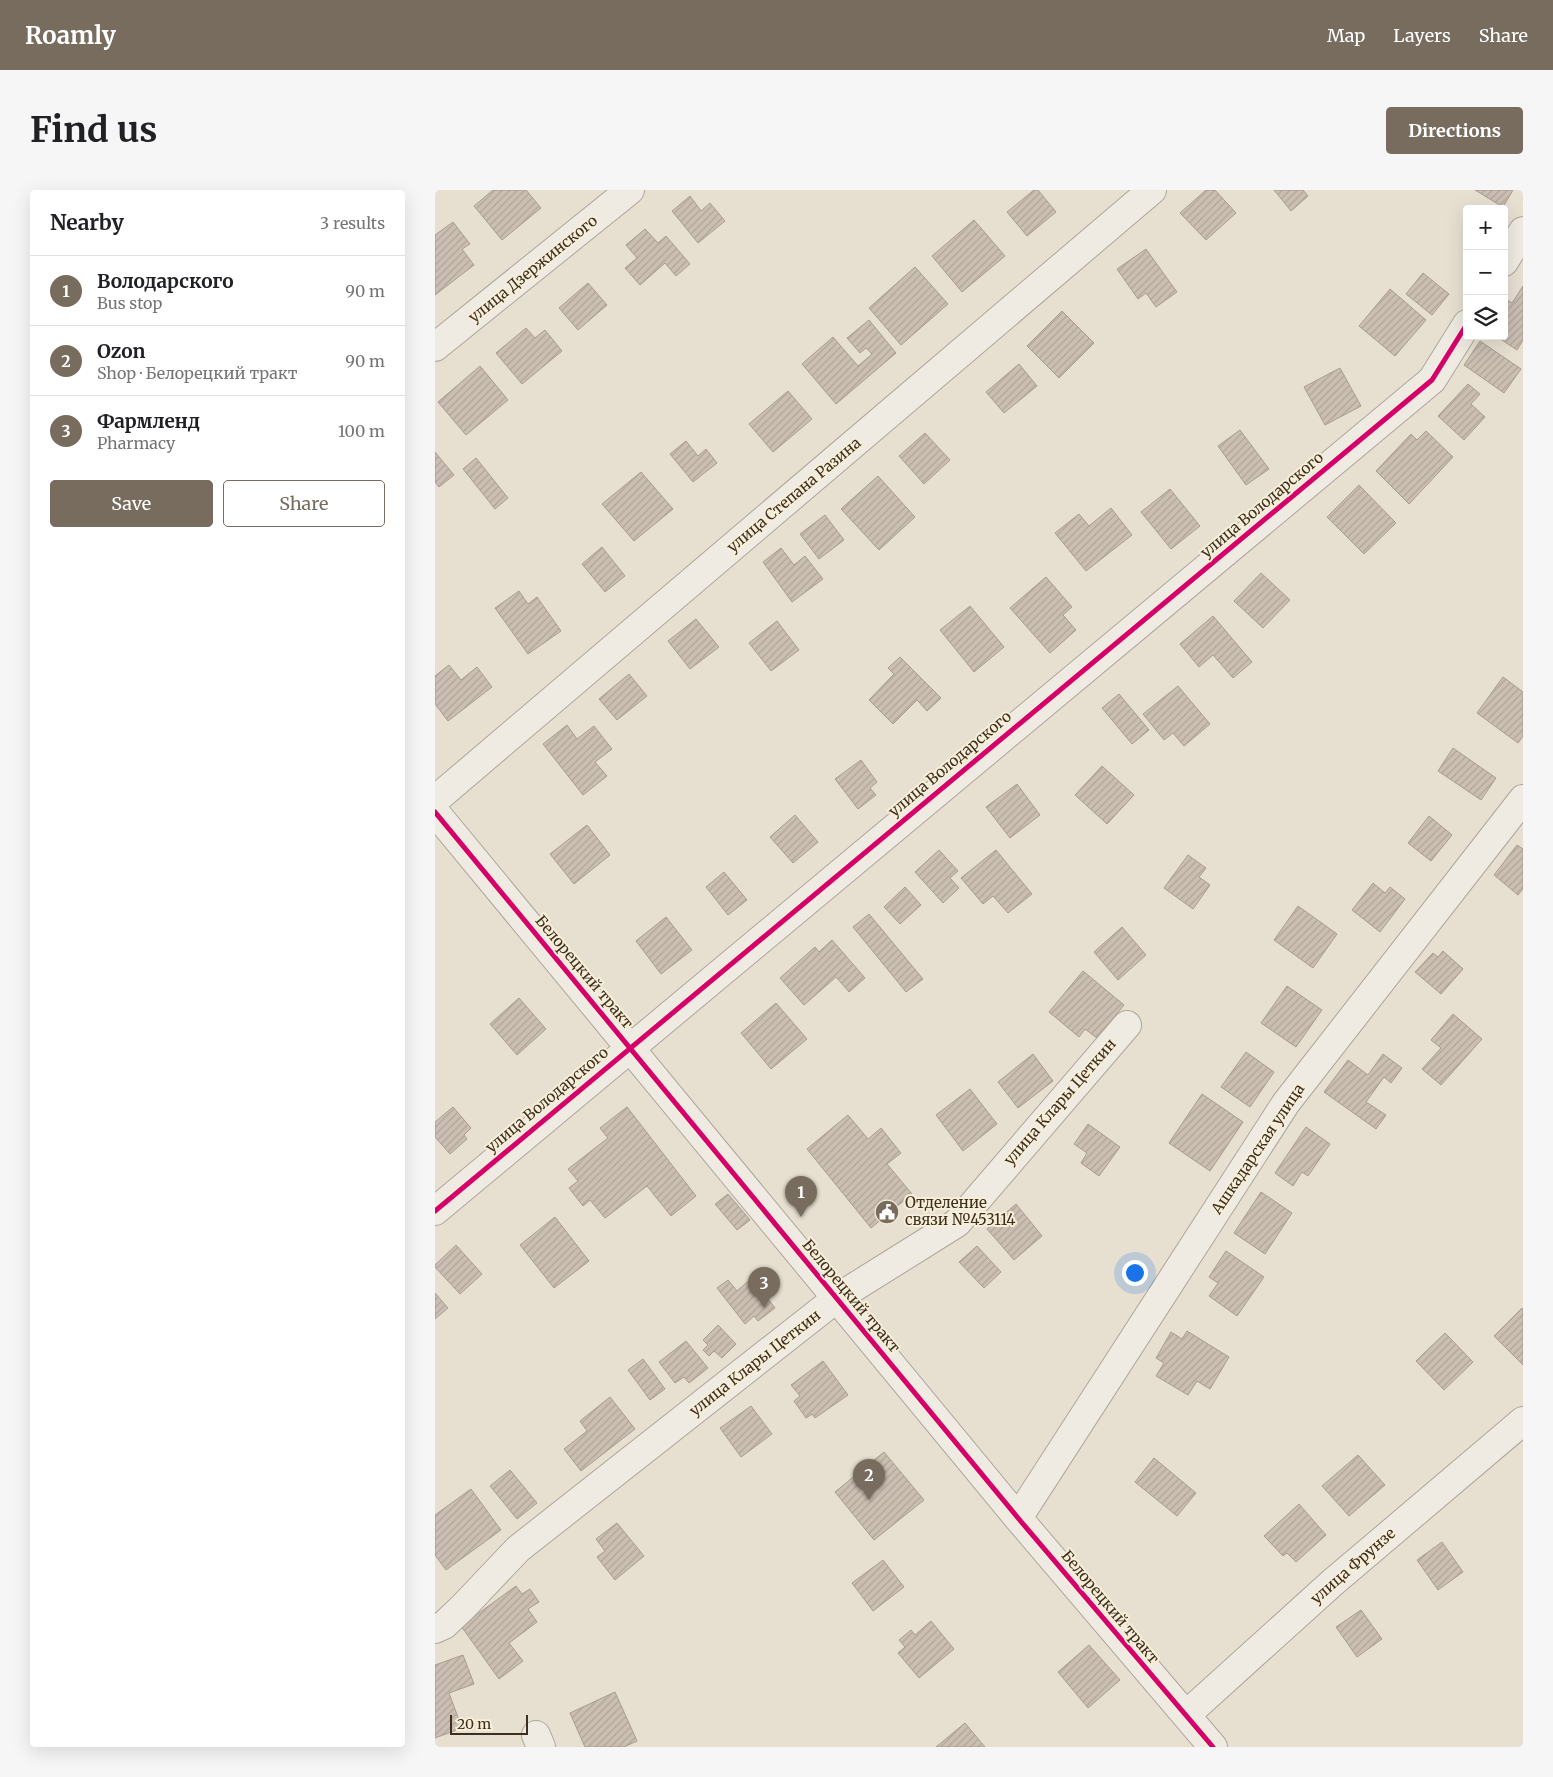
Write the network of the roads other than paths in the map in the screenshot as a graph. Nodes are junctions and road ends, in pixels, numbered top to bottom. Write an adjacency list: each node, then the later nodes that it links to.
1 (630, 190): 6 (street, улица Дзержинского)
2 (1152, 190): 8 (street, улица Степана Разина)
3 (1523, 231): 4 (street)
4 (1508, 255)
5 (1463, 331): 11 (street, улица Володарского)
6 (435, 347)
7 (1523, 799): 15 (street, Ашкадарская улица)
8 (435, 800)
9 (435, 812): 11 (street, Белорецкий тракт)
10 (1127, 1025): 13 (street, улица Клары Цеткин)
11 (629, 1047): 12 (street, улица Володарского); 13 (street, Белорецкий тракт)
12 (435, 1211)
13 (837, 1298): 15 (street, Белорецкий тракт); 16 (street, улица Клары Цеткин)
14 (1523, 1421): 17 (street, улица Фрунзе)
15 (1018, 1518): 17 (street, Белорецкий тракт)
16 (435, 1629)
17 (1186, 1715): 18 (street, Белорецкий тракт)
18 (1213, 1747)

